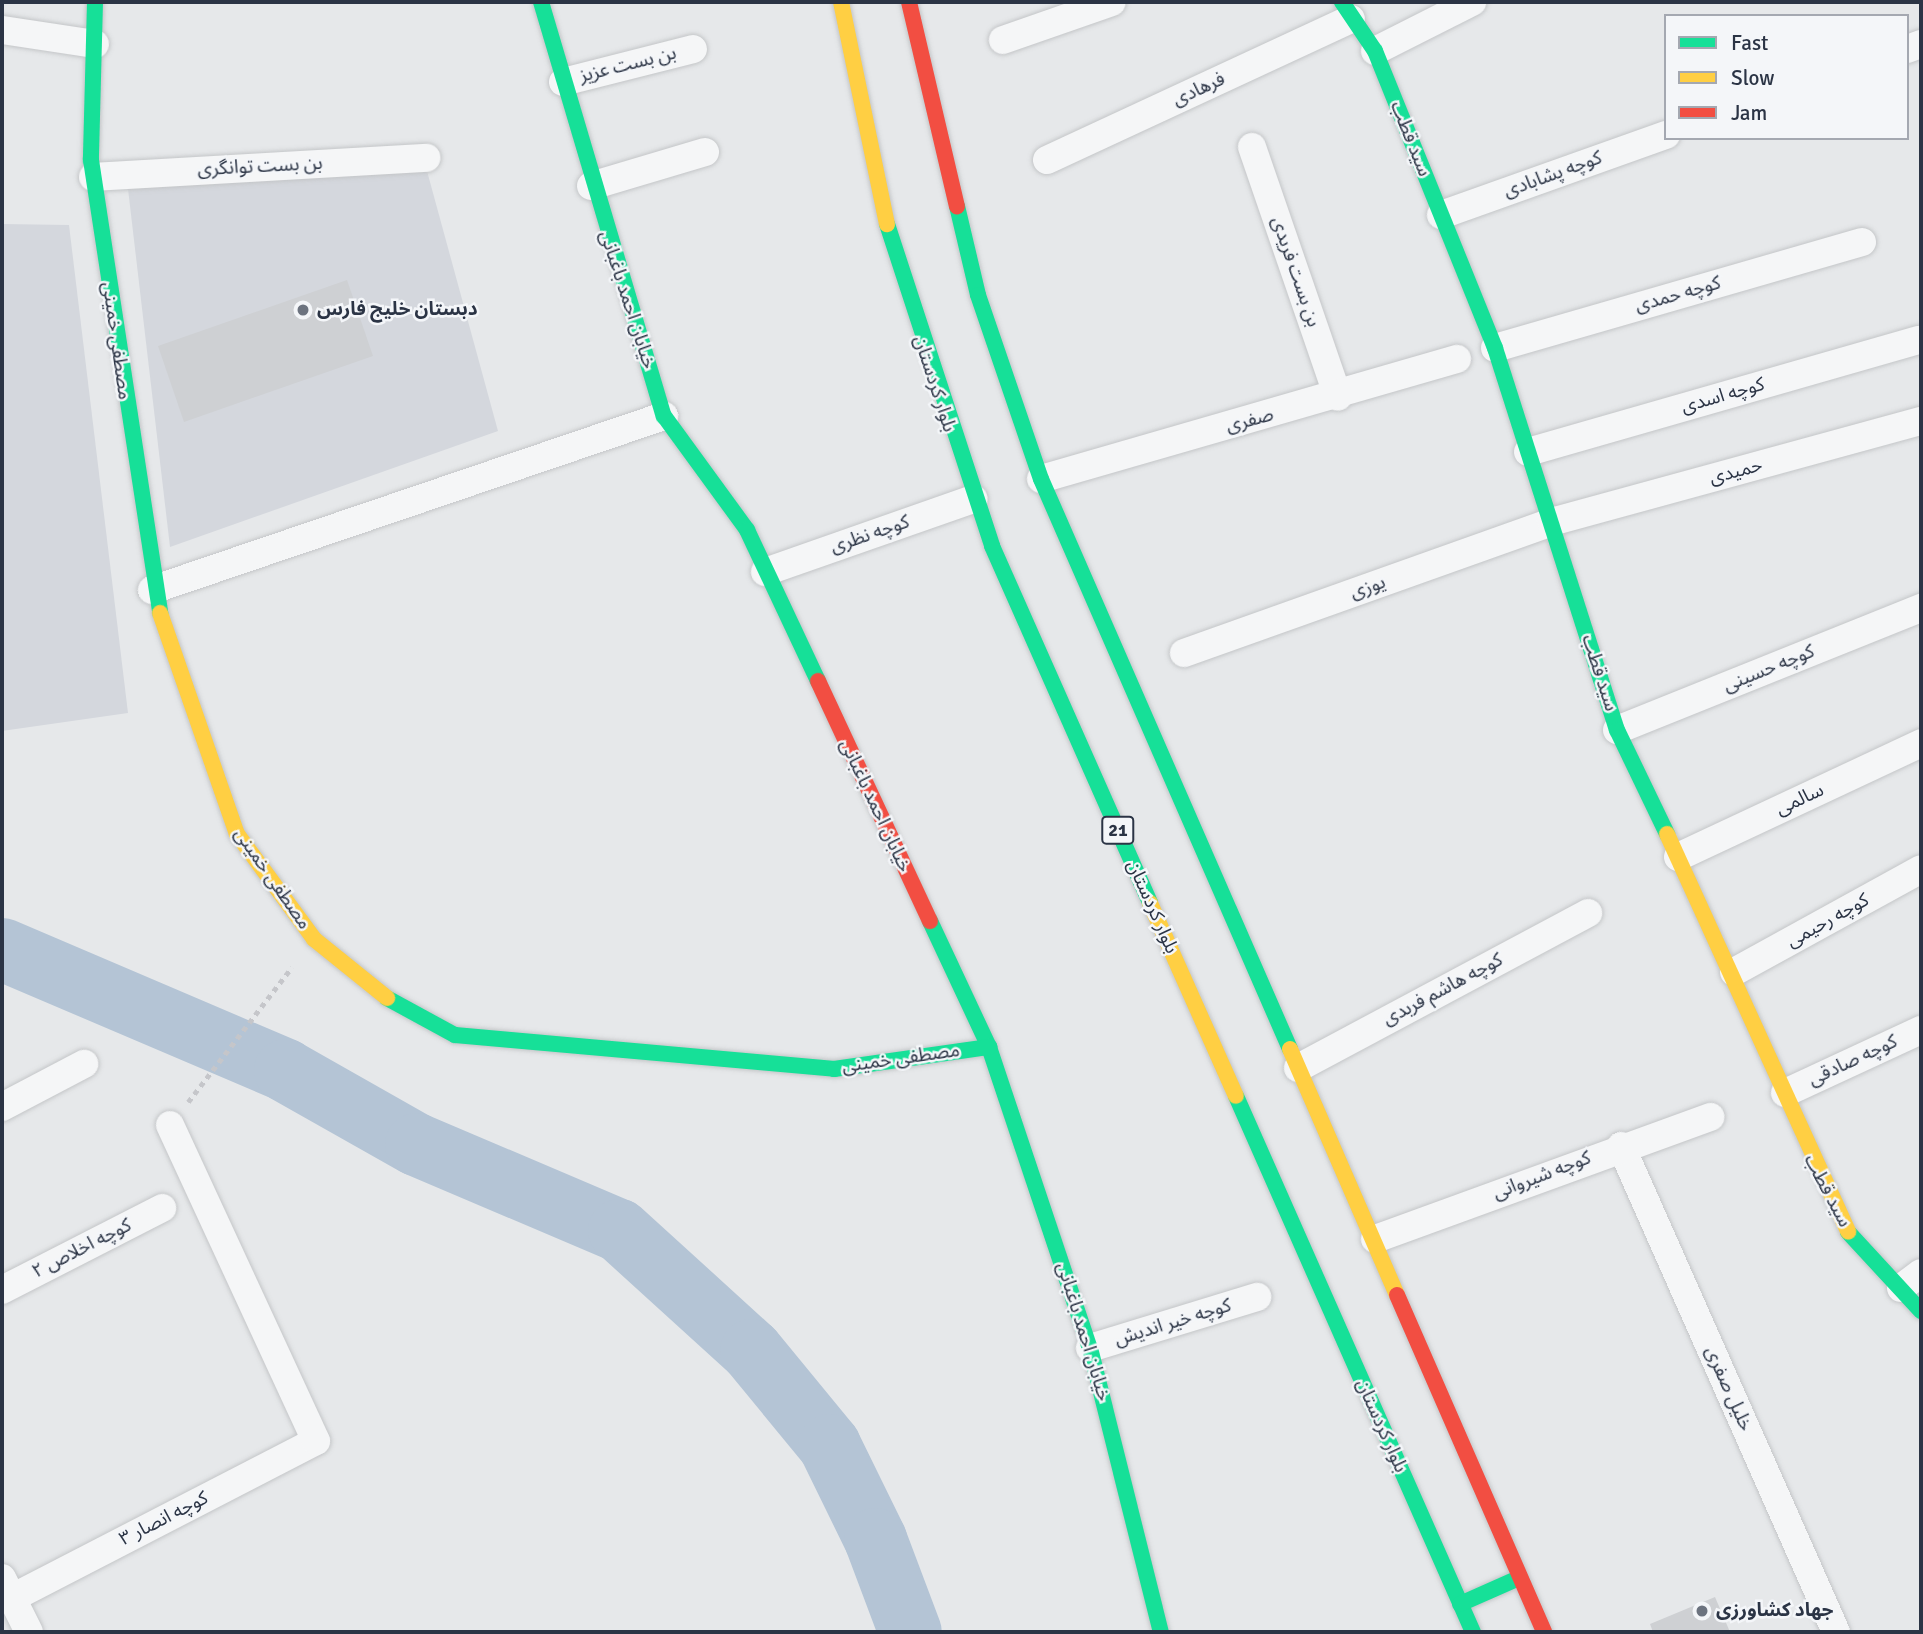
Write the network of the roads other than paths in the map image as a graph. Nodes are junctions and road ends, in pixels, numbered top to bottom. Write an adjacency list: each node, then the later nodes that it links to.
1 (95, 2): 10 (street, مصطفی خمینی)
2 (541, 2): 13 (street, خیابان احمد باغبانی)
3 (841, 2): 31 (street, بلوار کردستان / 21)
4 (909, 2): 30 (street)
5 (1112, 2): 9 (street)
6 (1472, 2): 12 (street)
7 (1346, 10): 12 (street, سید قطب); 18 (street, فرهادی)
8 (2, 30): 10 (street)
9 (1003, 40)
10 (95, 44): 19 (street, مصطفی خمینی)
11 (693, 48): 13 (street, بن بست عزیز)
12 (1375, 51): 21 (street, سید قطب)
13 (563, 82): 20 (street, خیابان احمد باغبانی)
14 (1664, 136): 21 (street, کوچه پشابادی)
15 (1252, 147): 26 (street, بن بست فریدی)
16 (705, 152): 20 (street)
17 (426, 158): 19 (street, بن بست توانگری)
18 (1047, 160)
19 (93, 177): 34 (street, مصطفی خمینی)
20 (591, 186): 27 (street, خیابان احمد باغبانی)
21 (1441, 215): 24 (street, سید قطب)
22 (1862, 243): 24 (street, کوچه حمدی)
23 (1921, 338): 29 (street, کوچه اسدی)
24 (1495, 348): 29 (street, سید قطب)
25 (1457, 359): 26 (street, صفری)
26 (1338, 397): 30 (street, صفری)
27 (664, 416): 33 (street, خیابان احمد باغبانی); 34 (street)
28 (1921, 421): 32 (street, حمیدی)
29 (1528, 452): 32 (street, سید قطب)
30 (1041, 479): 46 (street)
31 (974, 499): 33 (street, کوچه نظری); 61 (street, بلوار کردستان / 21)
32 (1551, 522): 36 (street, یوزی); 37 (street, سید قطب)
33 (765, 572): 44 (street, خیابان احمد باغبانی)
34 (152, 590): 44 (street, مصطفی خمینی)
35 (1921, 608): 37 (street, کوچه حسینی)
36 (1184, 653)
37 (1617, 730): 39 (street, سید قطب)
38 (1921, 743): 39 (street, سالمی)
39 (1678, 857): 42 (street, سید قطب)
40 (1921, 869): 42 (street, کوچه رحیمی)
41 (1588, 913): 46 (street, کوچه هاشم فربدی)
42 (1734, 972): 47 (street, سید قطب)
43 (1921, 1030): 47 (street, کوچه صادقی)
44 (989, 1047): 58 (street, خیابان احمد باغبانی)
45 (84, 1064): 48 (street)
46 (1298, 1068): 53 (street)
47 (1785, 1093): 54 (street, سید قطب)
48 (2, 1107)
49 (1711, 1117): 51 (street, کوچه شیروانی)
50 (170, 1125): 60 (street, کوچه انصار ۳)
51 (1621, 1146): 53 (street, کوچه شیروانی); 66 (street, خلیل صفری)
52 (162, 1208): 55 (street, کوچه اخلاص ۲)
53 (1375, 1239): 59 (street)
54 (1911, 1280): 57 (street, سید قطب)
55 (2, 1290)
56 (1256, 1297): 58 (street, کوچه خیر اندیش)
57 (1921, 1311)
58 (1090, 1349): 63 (street, خیابان احمد باغبانی)
59 (1519, 1578): 61 (street); 65 (street)
60 (7, 1588): 62 (street)
61 (1460, 1604): 64 (street, بلوار کردستان / 21)
62 (29, 1632)
63 (1161, 1632)
64 (1473, 1632)
65 (1544, 1632)
66 (1836, 1632)

